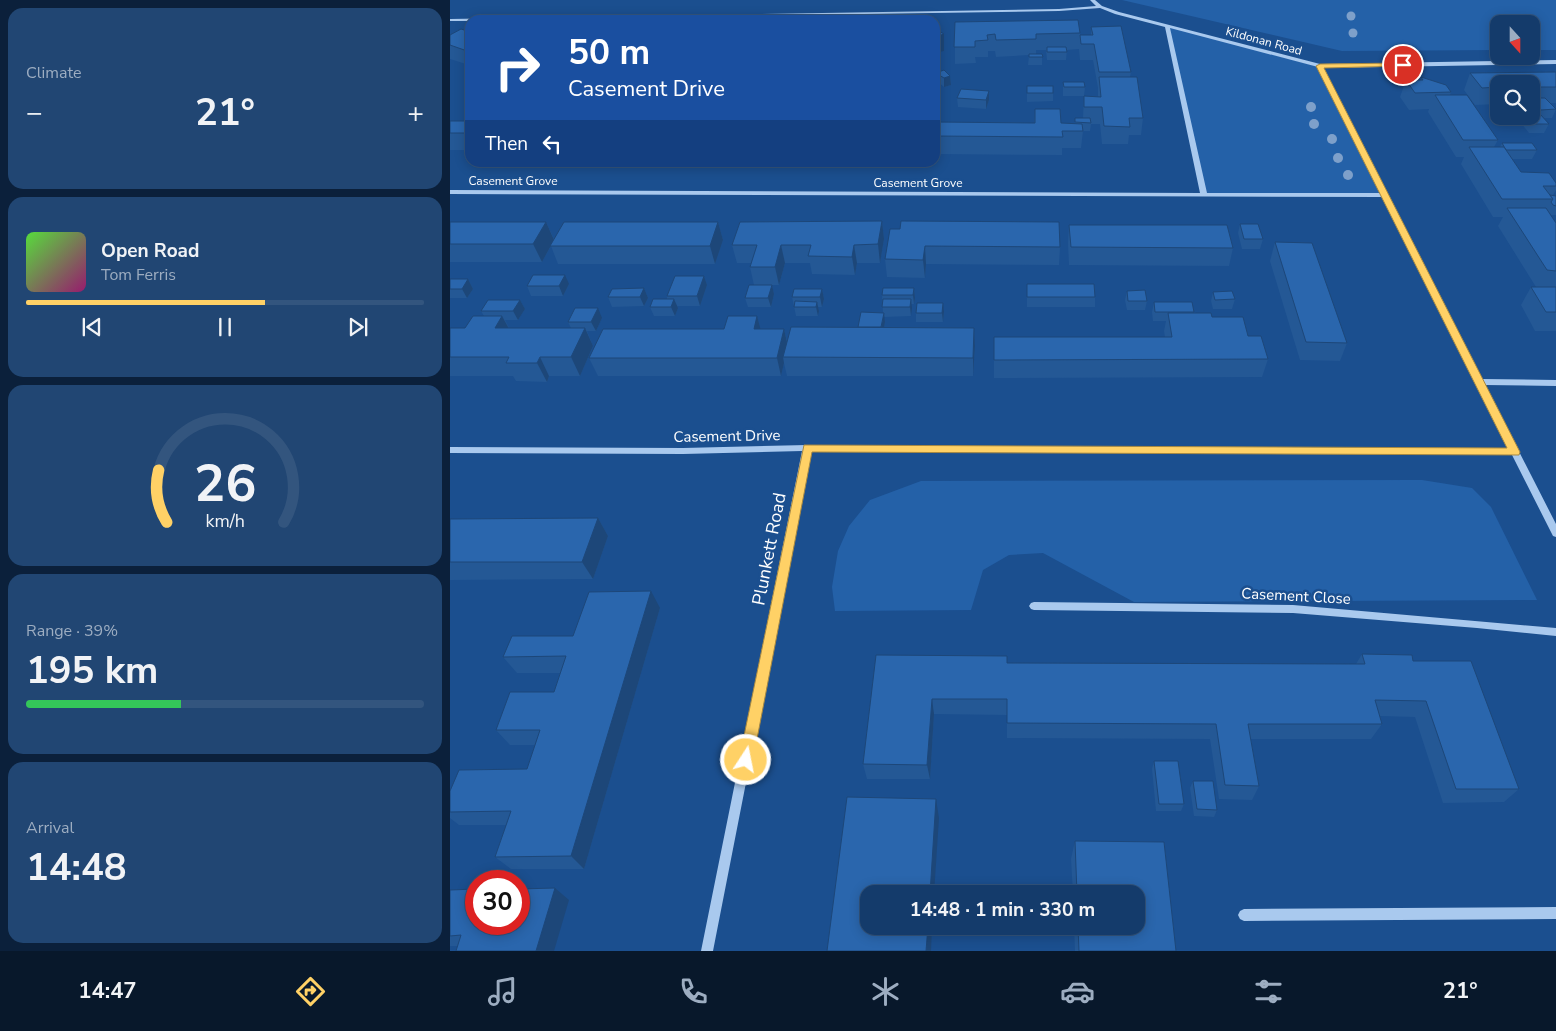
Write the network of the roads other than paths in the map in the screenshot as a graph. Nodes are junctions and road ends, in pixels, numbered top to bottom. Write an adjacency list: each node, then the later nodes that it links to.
1 (1092, 0): 2 (street, Kildonan Road)
2 (1100, 7): 3 (street); 6 (street, Kildonan Road)
3 (754, 15)
4 (450, 20): 5 (street)
5 (465, 20)
6 (1167, 25): 8 (street, Kildonan Road); 10 (street)
7 (1556, 62): 8 (street, Kildonan Road)
8 (1320, 66): 11 (street)
9 (450, 192): 10 (street, Casement Grove)
10 (1204, 195): 11 (street, Casement Grove)
11 (1385, 195): 12 (street)
12 (1479, 382): 13 (street); 16 (street)
13 (1556, 383)
14 (808, 448): 15 (street, Casement Drive); 16 (street, Casement Drive); 22 (street, Plunkett Road)
15 (450, 450)
16 (1515, 452): 17 (street)
17 (1556, 533)
18 (1034, 606): 19 (street, Casement Close)
19 (1556, 632)
20 (1556, 913): 21 (street)
21 (1244, 915)
22 (707, 951)

